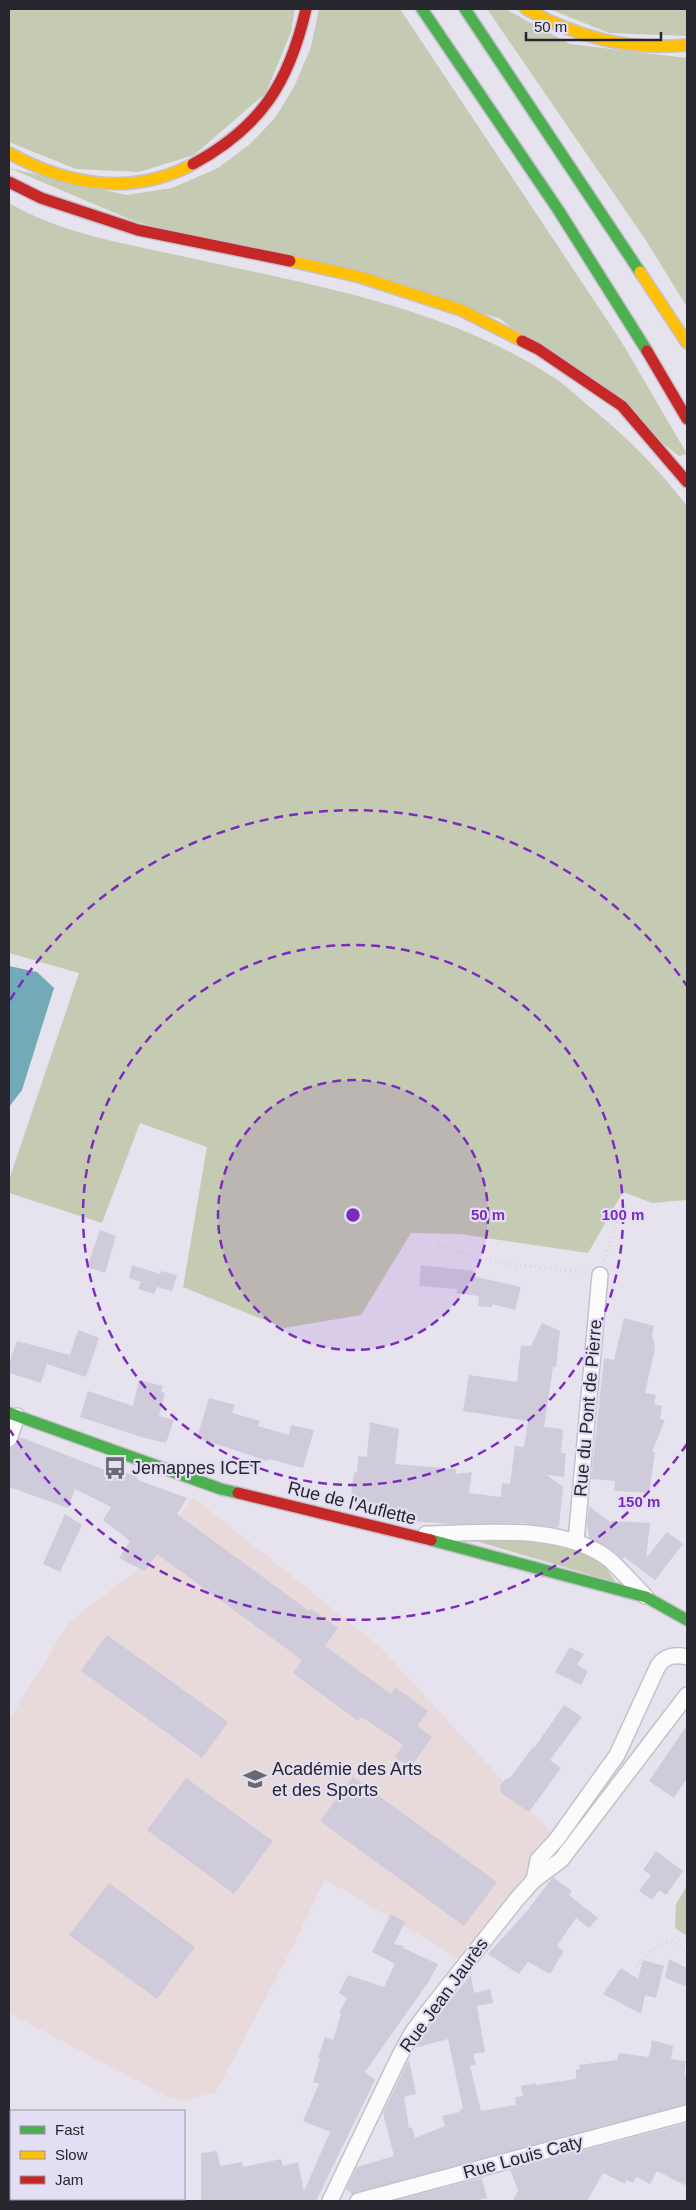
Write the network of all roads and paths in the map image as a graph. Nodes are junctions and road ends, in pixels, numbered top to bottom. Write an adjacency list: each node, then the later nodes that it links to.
1 (306, 9): 6 (main road)
2 (422, 9): 9 (main road)
3 (465, 9): 8 (main road)
4 (526, 9): 5 (main road)
5 (687, 45)
6 (9, 153)
7 (9, 182): 10 (main road)
8 (687, 343)
9 (687, 419)
10 (687, 482)
11 (622, 1209): 13 (path)
12 (438, 1245): 13 (path)
13 (600, 1275): 17 (street, Rue du Pont de Pierre)
14 (13, 1414): 15 (street); 16 (main road, Rue de l'Auflette)
15 (9, 1439)
16 (407, 1534): 17 (street); 18 (main road, Rue de l'Auflette)
17 (576, 1541): 18 (street)
18 (646, 1597): 19 (main road, Rue de l'Auflette)
19 (687, 1620)
20 (687, 1657): 22 (street, Rue Jean Jaurès)
21 (687, 1695): 22 (street, Rue Jean Jaurès)
22 (534, 1880): 26 (street, Rue Jean Jaurès)
23 (687, 1952): 24 (path)
24 (637, 1968)
25 (687, 2113): 27 (street, Rue Louis Caty)
26 (330, 2201)
27 (358, 2201)

